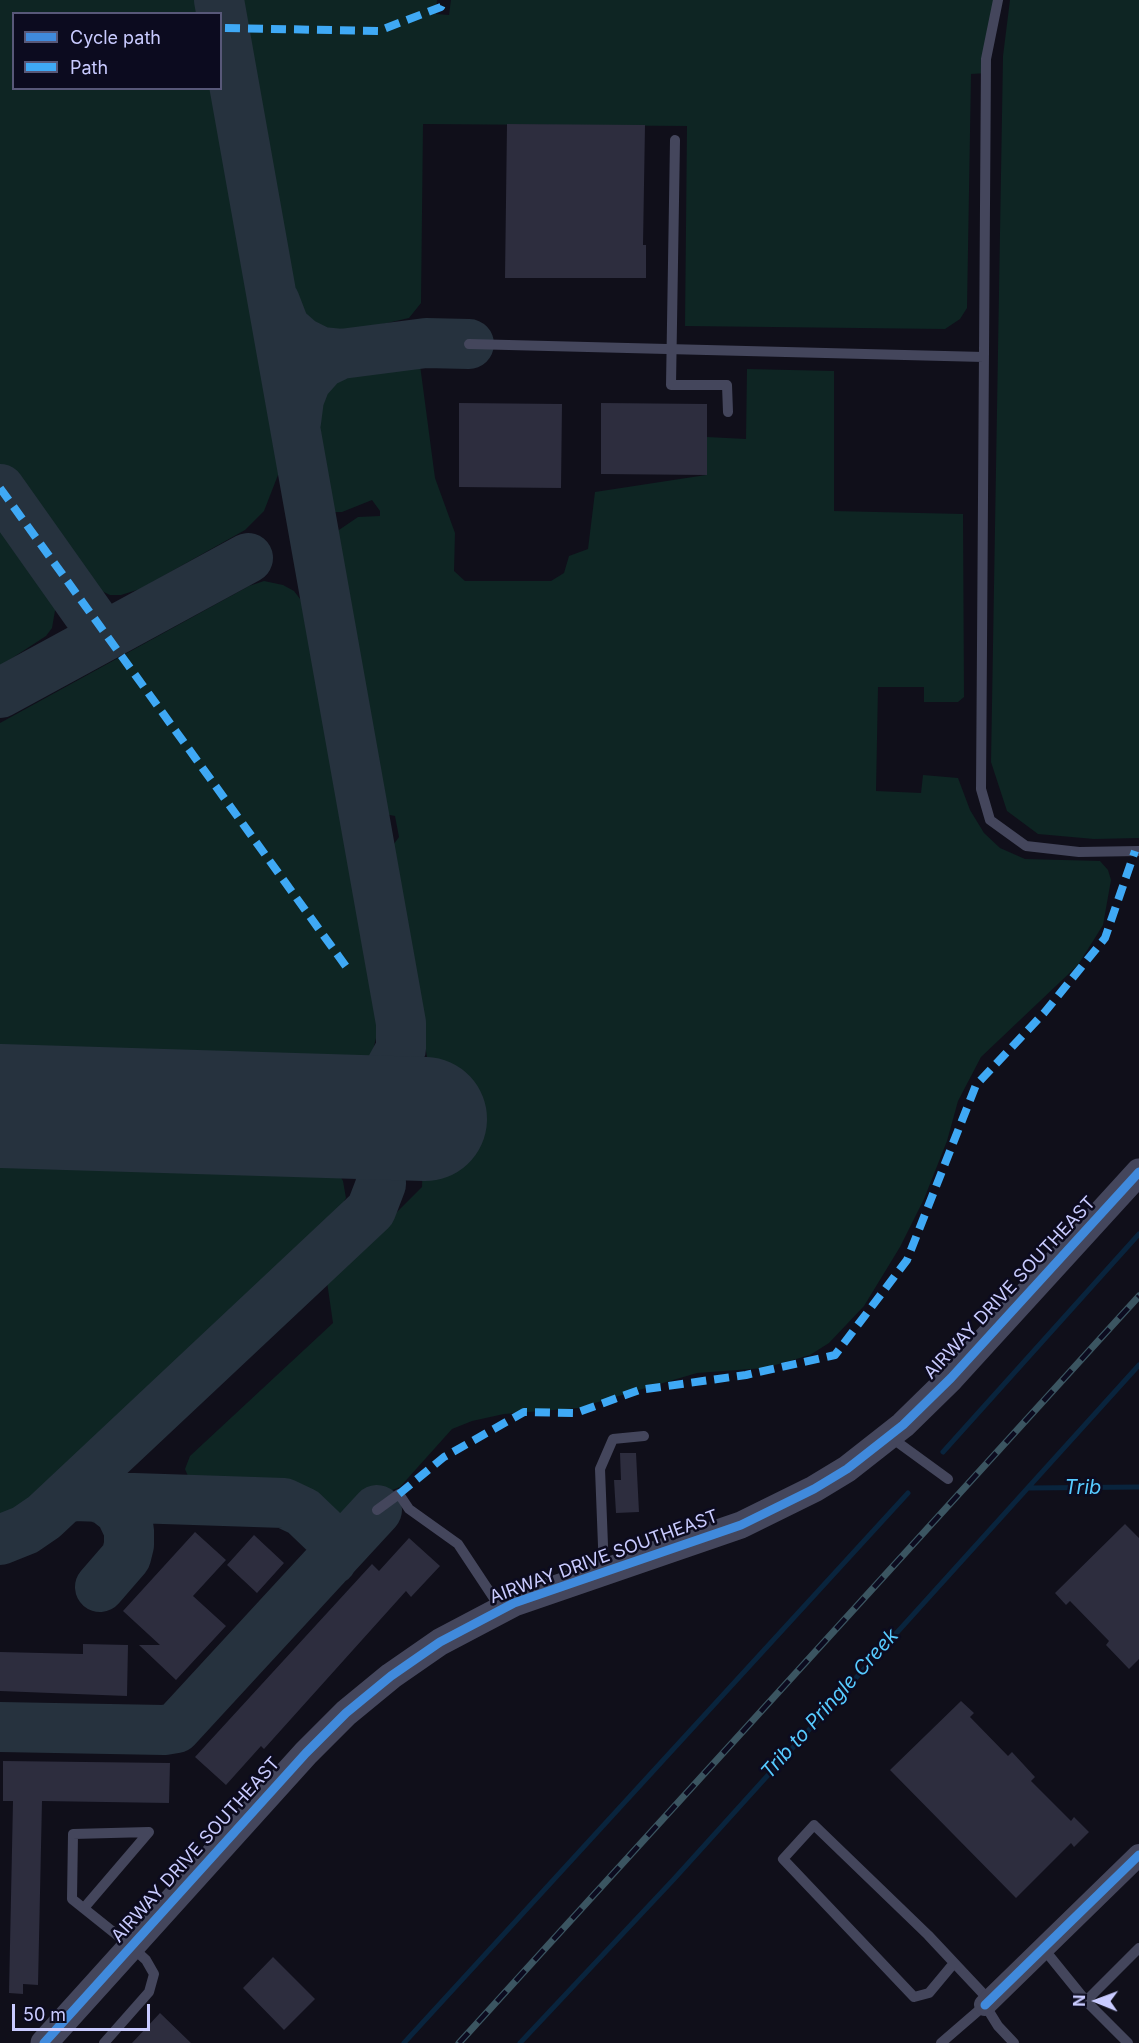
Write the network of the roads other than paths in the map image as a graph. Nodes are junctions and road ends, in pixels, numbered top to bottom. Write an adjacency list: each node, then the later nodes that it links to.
1 (998, 0): 5 (lane)
2 (675, 140): 4 (lane)
3 (469, 344): 4 (lane)
4 (672, 348): 5 (lane); 6 (lane)
5 (984, 357): 7 (lane)
6 (728, 412)
7 (1139, 851)
8 (1139, 1172): 10 (street, AIRWAY DRIVE SOUTHEAST)
9 (644, 1436): 13 (lane)
10 (889, 1436): 11 (lane); 13 (street, AIRWAY DRIVE SOUTHEAST)
11 (948, 1479)
12 (377, 1510): 14 (lane)
13 (604, 1571): 14 (street, AIRWAY DRIVE SOUTHEAST)
14 (501, 1609): 17 (street, AIRWAY DRIVE SOUTHEAST)
15 (1139, 1855): 18 (street)
16 (84, 1908): 16 (lane); 17 (lane)
17 (132, 1947): 23 (street, AIRWAY DRIVE SOUTHEAST); 24 (lane)
18 (1043, 1948): 21 (lane); 22 (street)
19 (1139, 1948): 21 (lane)
20 (954, 1963): 20 (lane); 22 (lane)
21 (1086, 2001): 27 (lane)
22 (987, 2003): 25 (lane); 26 (lane)
23 (44, 2043)
24 (104, 2043)
25 (941, 2043)
26 (1014, 2043)
27 (1128, 2043)

